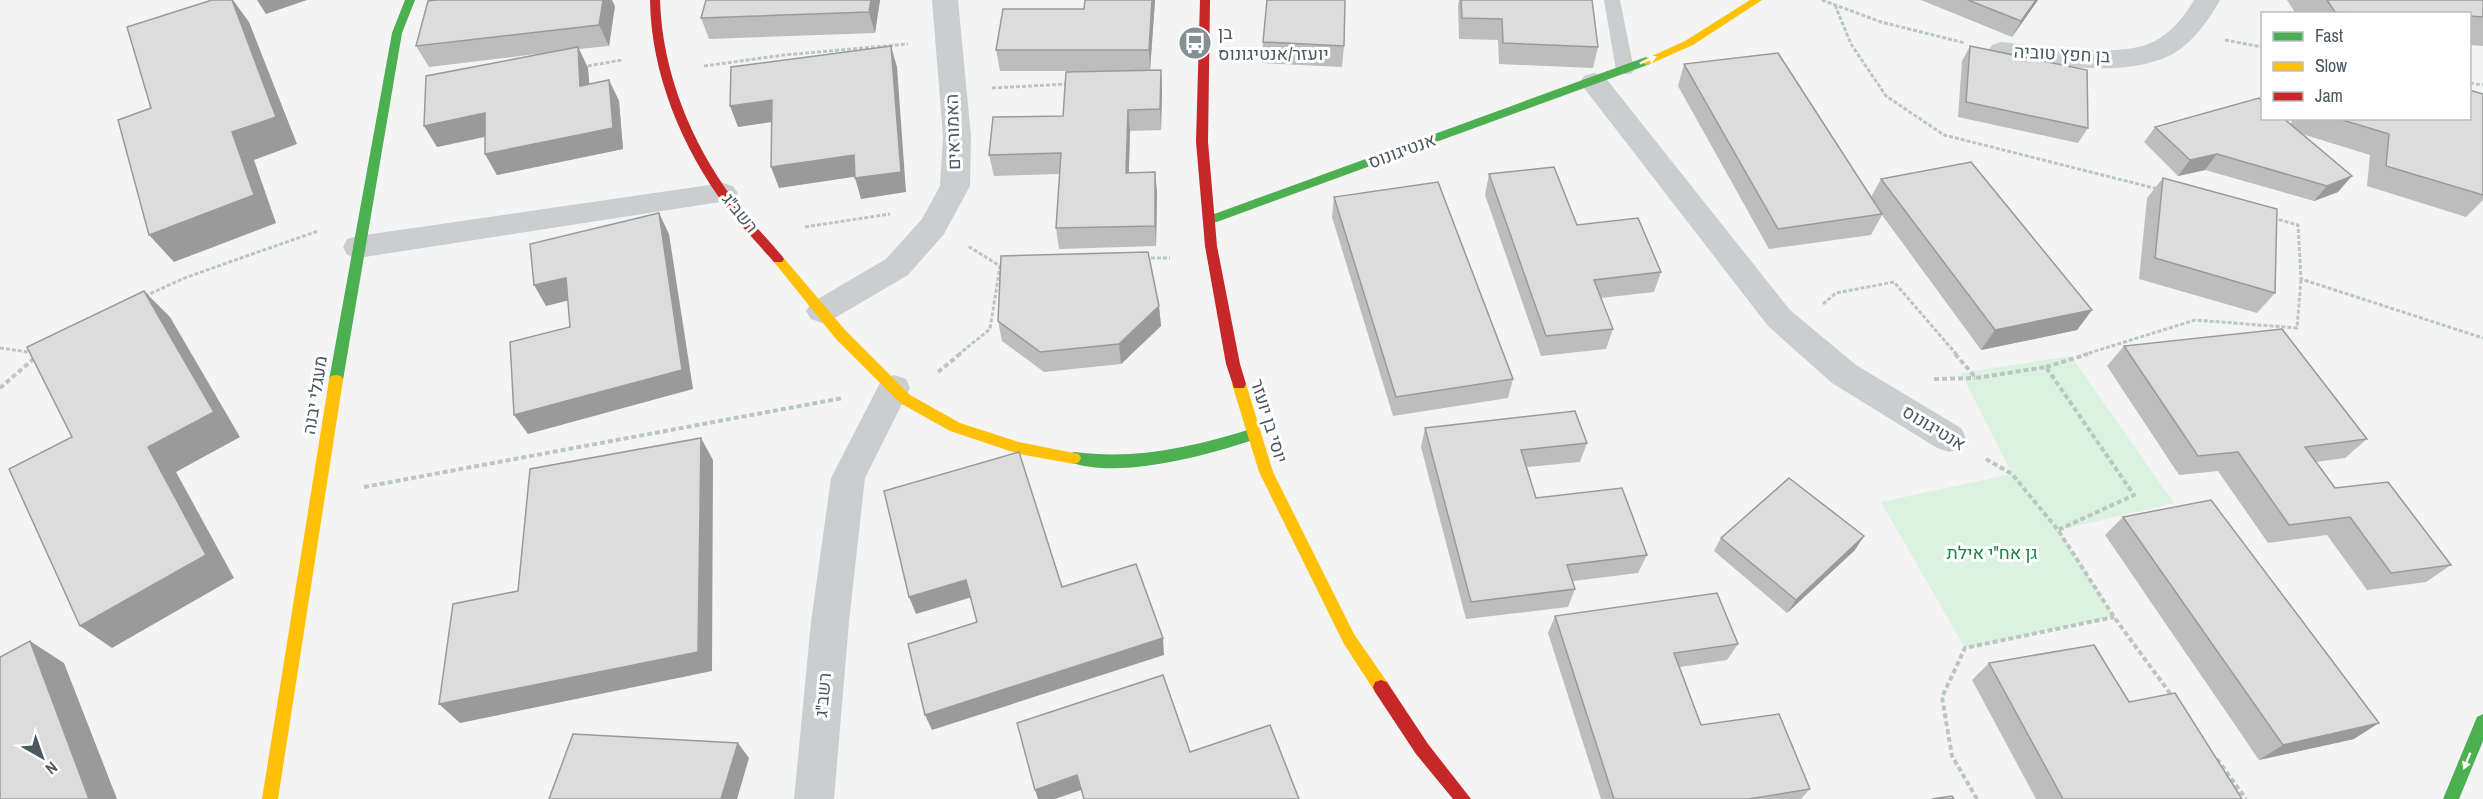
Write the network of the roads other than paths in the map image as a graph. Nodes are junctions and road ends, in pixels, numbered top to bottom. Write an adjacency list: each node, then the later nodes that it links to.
1 (410, 0): 13 (street, מעגלי יבנה)
2 (655, 0): 11 (street, רשב"ג)
3 (945, 0): 14 (street, האמוראים)
4 (1205, 0): 12 (street, יוסי בן יועזר)
5 (1612, 0): 9 (lane)
6 (1757, 0): 9 (street, אנטיגונוס, one-way to 6)
7 (2207, 0): 8 (street, בן חפץ טוביה)
8 (2001, 51)
9 (1625, 70): 10 (street, אנטיגונוס)
10 (1594, 82): 12 (street, אנטיגונוס); 17 (street, אנטיגונוס)
11 (723, 193): 13 (street); 14 (street, רשב"ג)
12 (1210, 220): 16 (street, יוסי בן יועזר)
13 (358, 247): 19 (street, מעגלי יבנה)
14 (822, 311): 15 (street, רשב"ג)
15 (899, 394): 16 (street, רשב"ג); 20 (street, רשב"ג)
16 (1254, 434): 21 (street, יוסי בן יועזר)
17 (1949, 438)
18 (2483, 722): 22 (street, one-way to 22)
19 (270, 799)
20 (814, 799)
21 (1463, 799)
22 (2452, 799)

